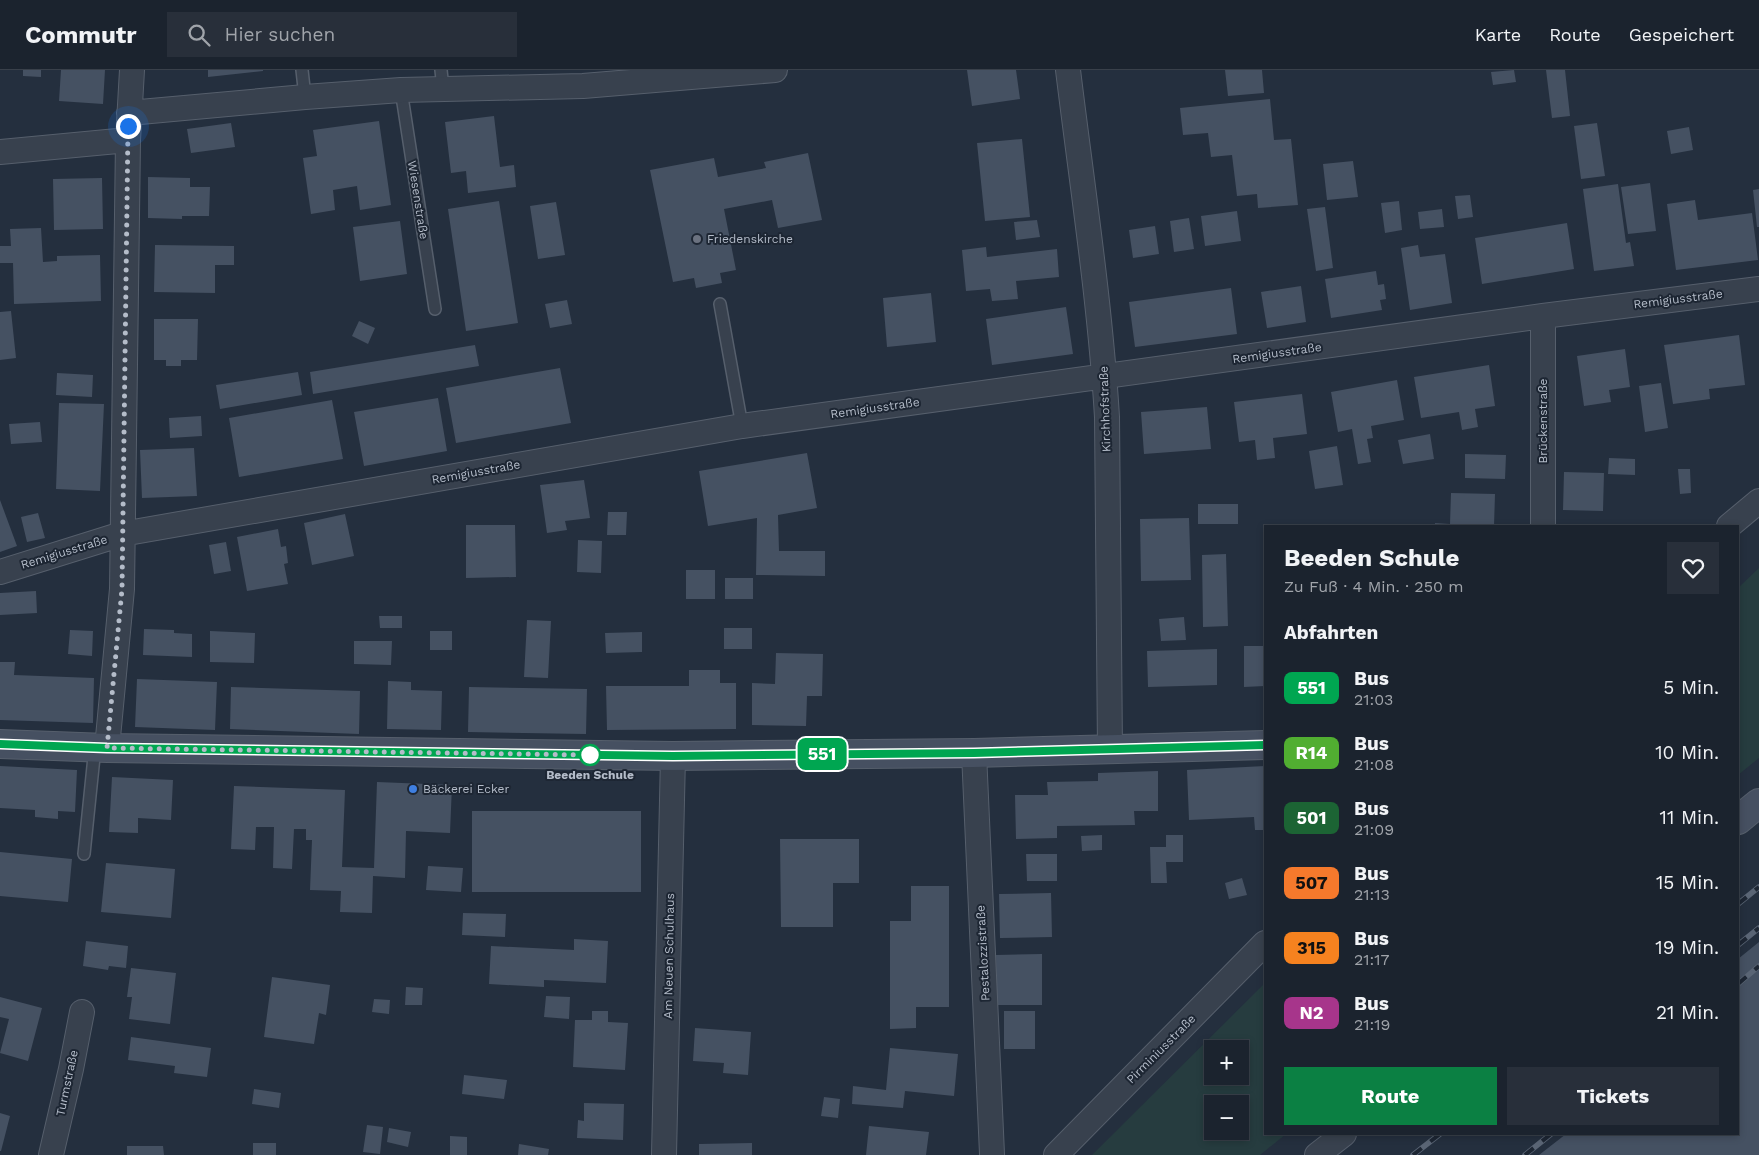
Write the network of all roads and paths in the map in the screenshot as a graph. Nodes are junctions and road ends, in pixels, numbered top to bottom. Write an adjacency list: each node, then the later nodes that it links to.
1 (132, 70): 9 (street)
2 (302, 70): 8 (lane)
3 (776, 70): 5 (street)
4 (1068, 70): 16 (street, Kirchhofstraße)
5 (722, 72): 6 (street)
6 (442, 80): 7 (street)
7 (401, 90): 8 (street); 14 (lane, Wiesenstraße)
8 (305, 96): 9 (street)
9 (129, 113): 10 (street)
10 (128, 140): 11 (street); 21 (street)
11 (0, 152)
12 (1759, 289): 15 (street, Remigiusstraße)
13 (720, 304): 17 (lane)
14 (435, 309)
15 (1543, 316): 16 (street, Remigiusstraße); 19 (street, Brückenstraße)
16 (1104, 377): 17 (street, Remigiusstraße); 26 (street, Kirchhofstraße)
17 (742, 426): 21 (street, Remigiusstraße)
18 (1759, 500): 20 (street)
19 (1543, 525)
20 (1730, 525)
21 (122, 534): 22 (street, Remigiusstraße); 25 (street)
22 (0, 572)
23 (0, 744): 25 (street)
24 (1264, 746): 26 (street)
25 (101, 748): 28 (street); 31 (lane)
26 (1110, 750): 27 (street)
27 (974, 753): 28 (street); 35 (street, Pestalozzistraße)
28 (673, 756): 37 (street, Am Neuen Schulhaus)
29 (1759, 803): 30 (street)
30 (1739, 819)
31 (84, 854)
32 (1264, 944): 38 (street, Pirminiusstraße)
33 (82, 1012): 36 (street, Turmstraße)
34 (1343, 1135): 39 (street)
35 (992, 1154)
36 (51, 1155)
37 (664, 1155)
38 (1056, 1155)
39 (1317, 1155)

